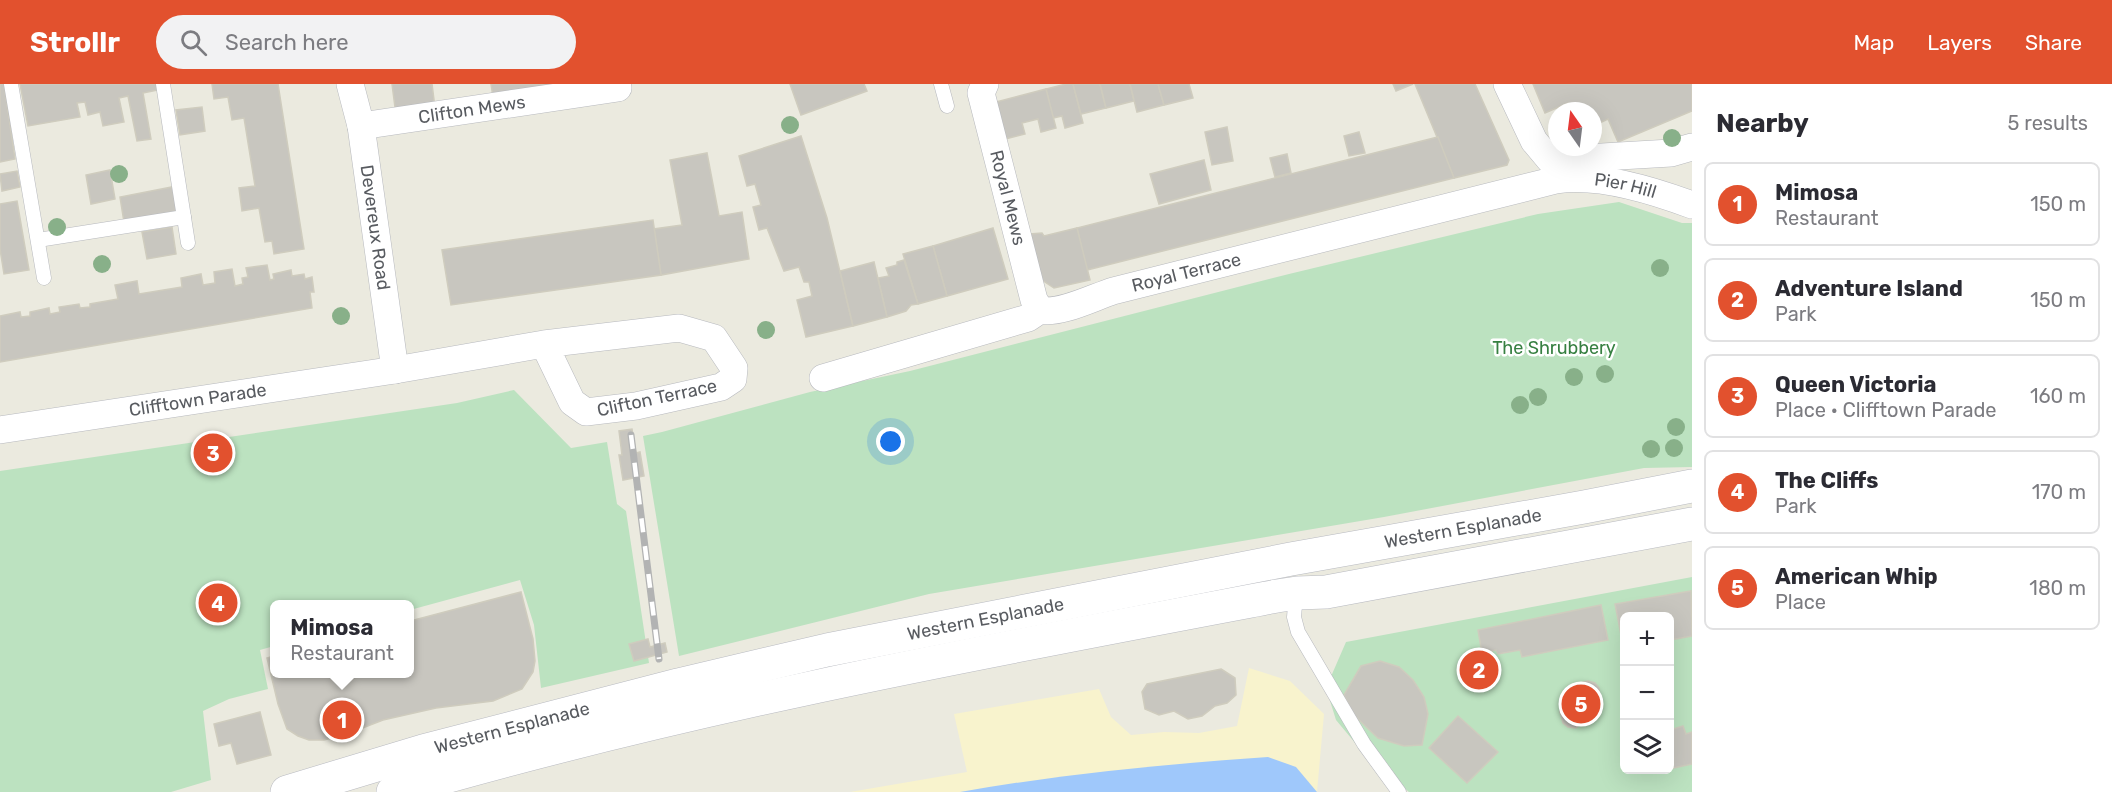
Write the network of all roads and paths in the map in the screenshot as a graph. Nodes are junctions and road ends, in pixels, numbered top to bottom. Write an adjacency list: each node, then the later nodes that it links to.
1 (11, 84): 14 (lane)
2 (163, 84): 13 (lane)
3 (350, 84): 9 (street, Devereux Road)
4 (941, 84): 8 (lane)
5 (985, 84): 17 (street, Royal Mews)
6 (1507, 84): 11 (street)
7 (618, 87): 9 (street, Clifton Mews)
8 (947, 106)
9 (361, 126): 19 (street, Devereux Road)
10 (1685, 153): 11 (street)
11 (1553, 170): 12 (street, Pier Hill); 17 (street, Royal Terrace)
12 (1692, 205)
13 (184, 217): 14 (lane); 15 (lane)
14 (38, 240): 16 (lane)
15 (188, 243)
16 (44, 278)
17 (1040, 310): 20 (street, Royal Terrace)
18 (544, 344): 18 (street, Clifton Terrace); 19 (street, Clifton Terrace)
19 (395, 370): 21 (street, Clifftown Parade)
20 (823, 378)
21 (0, 430)
22 (1692, 486): 24 (street, Western Esplanade)
23 (1692, 525): 24 (street, Western Esplanade)
24 (1294, 576): 25 (street, Western Esplanade); 26 (street, Western Esplanade); 27 (lane)
25 (288, 792)
26 (393, 792)
27 (1399, 792)

